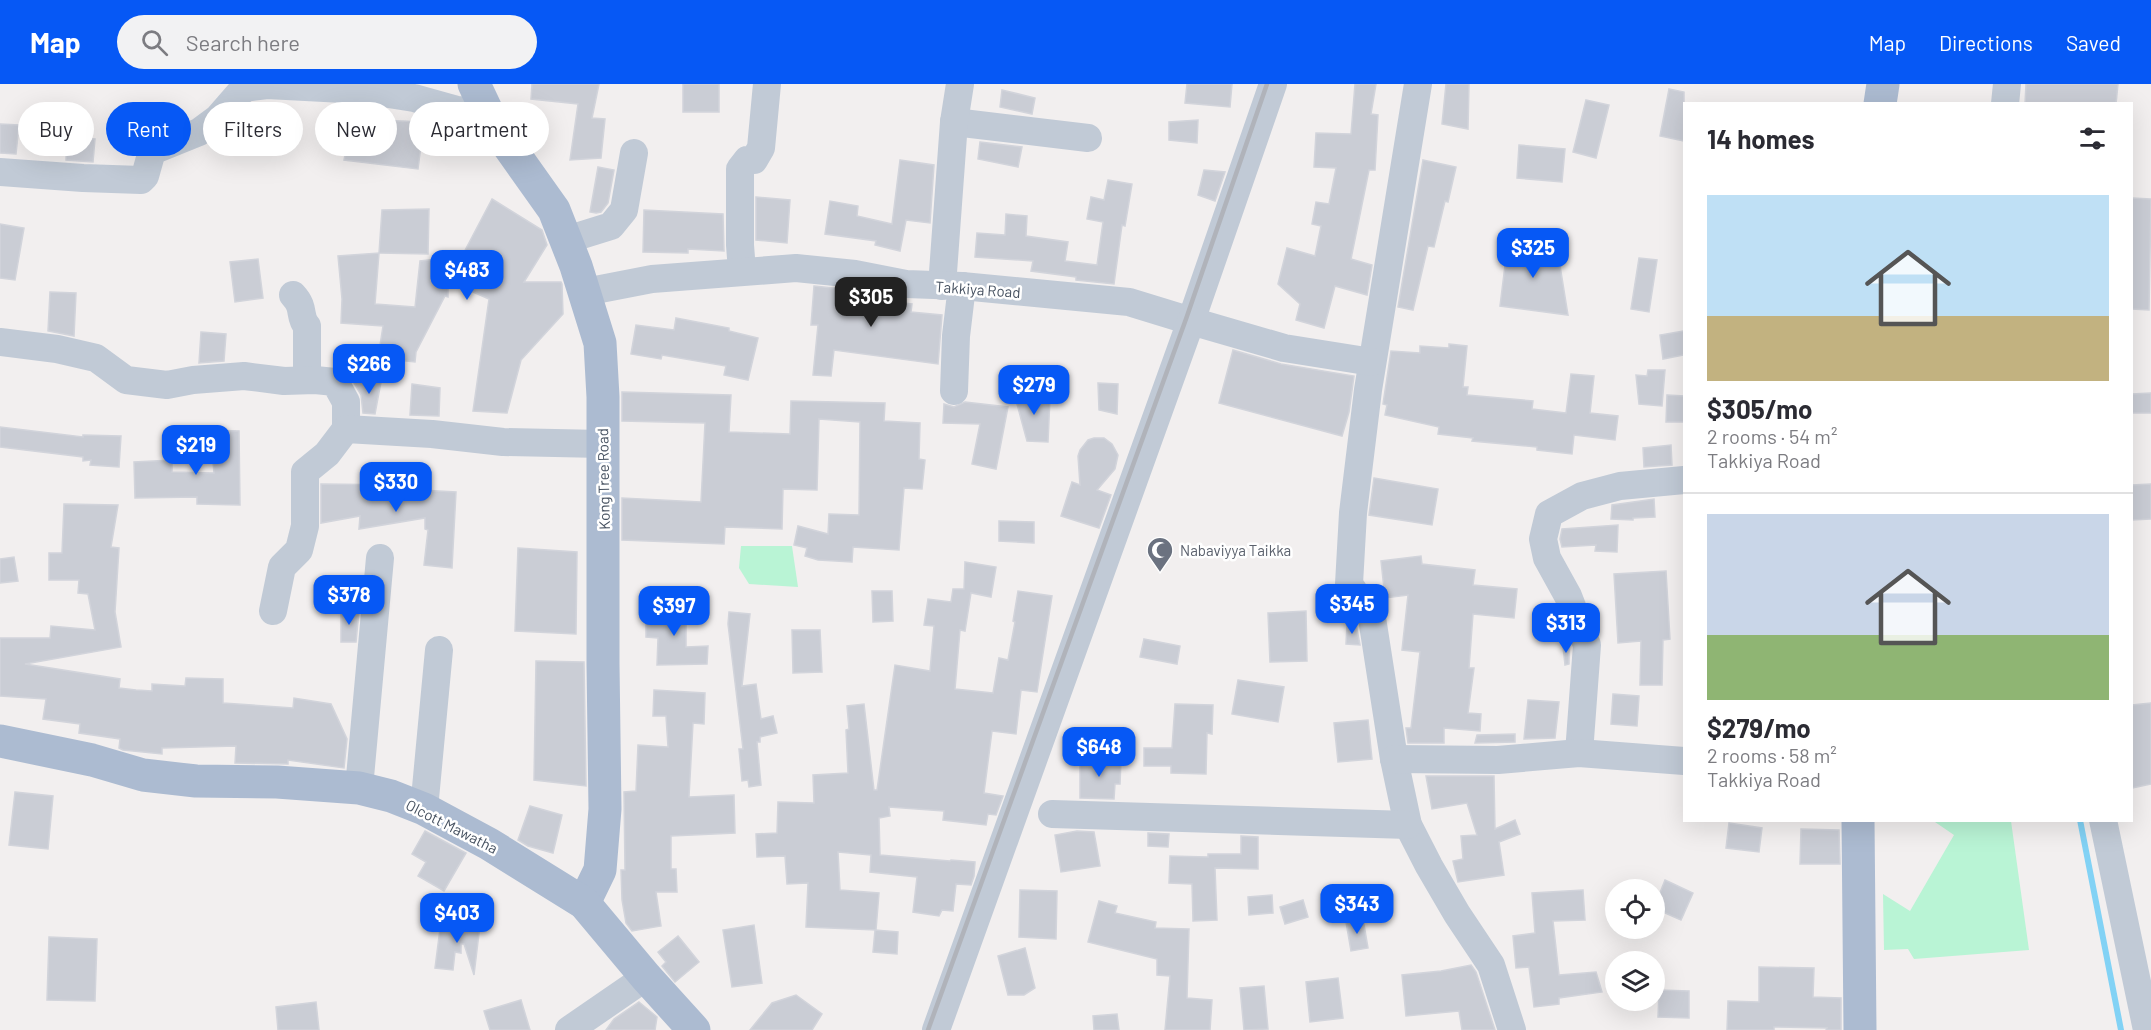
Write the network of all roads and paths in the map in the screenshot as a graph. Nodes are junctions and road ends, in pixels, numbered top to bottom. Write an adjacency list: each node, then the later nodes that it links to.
1 (767, 84): 15 (street)
2 (960, 84): 10 (street)
3 (1273, 84): 19 (street)
4 (1418, 84): 21 (street)
5 (1883, 84): 8 (main road)
6 (2007, 84): 9 (street)
7 (480, 97): 13 (street); 14 (main road, Kong Tree Road)
8 (1880, 102)
9 (2004, 102)
10 (954, 122): 11 (street); 16 (street)
11 (1088, 138)
12 (634, 153): 14 (street)
13 (0, 172)
14 (566, 240): 17 (main road, Kong Tree Road)
15 (742, 271): 16 (street, Takkiya Road); 17 (street, Takkiya Road)
16 (952, 286): 19 (street, Takkiya Road); 23 (street)
17 (585, 292): 25 (main road, Kong Tree Road)
18 (292, 295): 22 (street)
19 (1191, 321): 21 (street, Takkiya Road); 44 (street)
20 (0, 342): 22 (street)
21 (1372, 362): 32 (street)
22 (307, 380): 24 (street)
23 (954, 391)
24 (346, 429): 25 (street); 28 (street)
25 (602, 444): 40 (main road, Kong Tree Road)
26 (1683, 480): 31 (street)
27 (380, 558): 34 (street)
28 (273, 611)
29 (439, 650): 35 (street)
30 (0, 741): 34 (main road, Olcott Mawatha)
31 (1579, 753): 32 (street); 33 (street)
32 (1394, 759): 39 (street)
33 (1683, 762)
34 (359, 788): 35 (main road, Olcott Mawatha)
35 (424, 809): 40 (main road, Olcott Mawatha)
36 (1052, 814): 39 (street)
37 (1858, 822): 46 (main road)
38 (2103, 822): 47 (street)
39 (1408, 825): 45 (street)
40 (584, 903): 41 (main road, Olcott Mawatha)
41 (646, 977): 42 (street); 43 (main road, Olcott Mawatha)
42 (569, 1030)
43 (694, 1030)
44 (936, 1030)
45 (1512, 1030)
46 (1860, 1030)
47 (2147, 1030)

